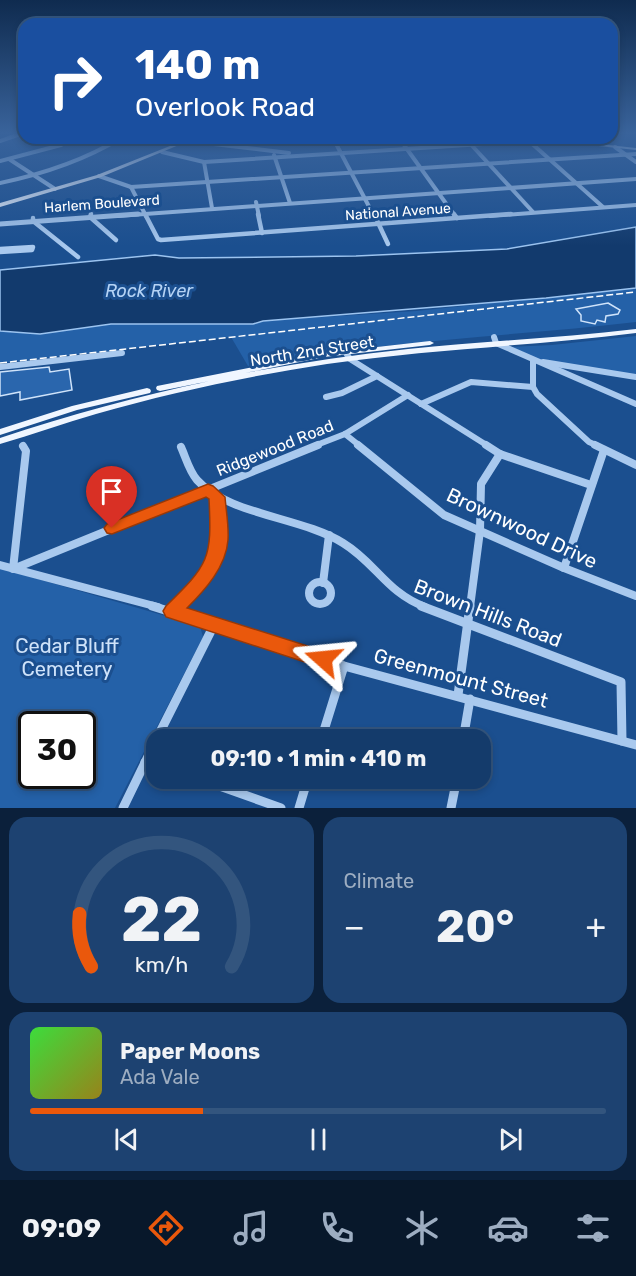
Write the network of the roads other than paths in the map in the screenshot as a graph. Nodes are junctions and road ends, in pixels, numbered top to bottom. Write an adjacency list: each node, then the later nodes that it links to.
1 (26, 171): 11 (street)
2 (44, 171): 11 (street)
3 (113, 171): 12 (main road)
4 (206, 171): 16 (street)
5 (279, 171): 13 (street)
6 (384, 171): 10 (street)
7 (423, 171): 21 (street)
8 (494, 171): 18 (street)
9 (563, 171): 15 (street)
10 (352, 173): 13 (street); 22 (street)
11 (32, 175): 17 (street); 20 (street)
12 (99, 176): 19 (street); 20 (main road)
13 (281, 177): 16 (street); 23 (street)
14 (636, 177): 15 (street, Harlem Boulevard)
15 (575, 181): 18 (street, Harlem Boulevard); 28 (street)
16 (208, 182): 19 (street); 27 (street)
17 (0, 183)
18 (509, 186): 21 (street, Harlem Boulevard); 30 (street)
19 (131, 187): 29 (street)
20 (55, 189): 25 (main road)
21 (438, 191): 22 (street, Harlem Boulevard); 32 (street)
22 (365, 196): 23 (street, Harlem Boulevard); 35 (street)
23 (289, 201): 24 (street, Harlem Boulevard)
24 (256, 204): 27 (street, Harlem Boulevard); 36 (street)
25 (0, 205)
26 (636, 205): 28 (street, National Avenue)
27 (212, 207): 29 (street, Harlem Boulevard)
28 (603, 207): 30 (street, National Avenue)
29 (144, 212): 31 (street, Harlem Boulevard); 36 (street, National Avenue)
30 (533, 212): 32 (street, National Avenue)
31 (91, 216): 33 (street, Harlem Boulevard); 37 (street)
32 (457, 218): 35 (street, National Avenue)
33 (33, 220): 34 (street, Harlem Boulevard); 40 (street)
34 (0, 222)
35 (378, 224): 36 (street, National Avenue); 38 (street)
36 (262, 233)
37 (116, 240)
38 (388, 244)
39 (0, 250): 39 (street)
40 (78, 257)
41 (636, 325): 43 (main road, North 2nd Street)
42 (636, 331): 43 (main road, North 2nd Street)
43 (495, 340): 45 (main road, North 2nd Street); 46 (street)
44 (122, 353): 47 (street)
45 (348, 356): 48 (street); 55 (main road, North 2nd Street); 57 (main road, North 2nd Street)
46 (533, 360): 49 (street); 50 (street); 54 (street)
47 (0, 367)
48 (377, 376): 51 (street); 52 (street)
49 (636, 377)
50 (533, 387): 53 (street); 60 (street)
51 (408, 395): 53 (street); 56 (street, Ridgewood Road)
52 (326, 397)
53 (421, 404): 61 (street)
54 (636, 404)
55 (0, 432)
56 (345, 434): 64 (street, Ridgewood Road); 66 (street, Brownwood Drive)
57 (0, 441)
58 (23, 446): 70 (street)
59 (181, 447): 64 (street, Brown Hills Road)
60 (604, 450): 62 (street); 63 (street)
61 (500, 454): 63 (street); 66 (street)
62 (636, 465)
63 (591, 485): 69 (street)
64 (208, 490): 65 (street, Brown Hills Road); 70 (street, Ridgewood Road)
65 (217, 497): 67 (street, Brown Hills Road); 73 (street)
66 (480, 531): 69 (street, Brownwood Drive); 74 (street)
67 (329, 535): 71 (street); 74 (street, Brown Hills Road)
68 (0, 565): 70 (street, Greenmount Street)
69 (564, 568): 72 (street, Brownwood Drive)
70 (13, 569): 73 (street, Greenmount Street)
71 (323, 583)
72 (636, 596)
73 (172, 611): 75 (street, Greenmount Street)
74 (468, 623): 77 (street); 82 (street, Brown Hills Road)
75 (214, 625): 76 (street, Greenmount Street); 79 (street)
76 (344, 666): 77 (street, Greenmount Street); 80 (street)
77 (458, 695): 78 (street, Greenmount Street)
78 (470, 699): 81 (street); 82 (street, Greenmount Street)
79 (162, 729)
80 (324, 729)
81 (465, 729)
82 (622, 741): 83 (street, Greenmount Street)
83 (636, 745)
84 (145, 762): 88 (street)
85 (228, 789): 89 (street)
86 (305, 789): 90 (street)
87 (455, 789): 91 (street)
88 (123, 808)
89 (281, 808)
90 (299, 808)
91 (452, 808)

